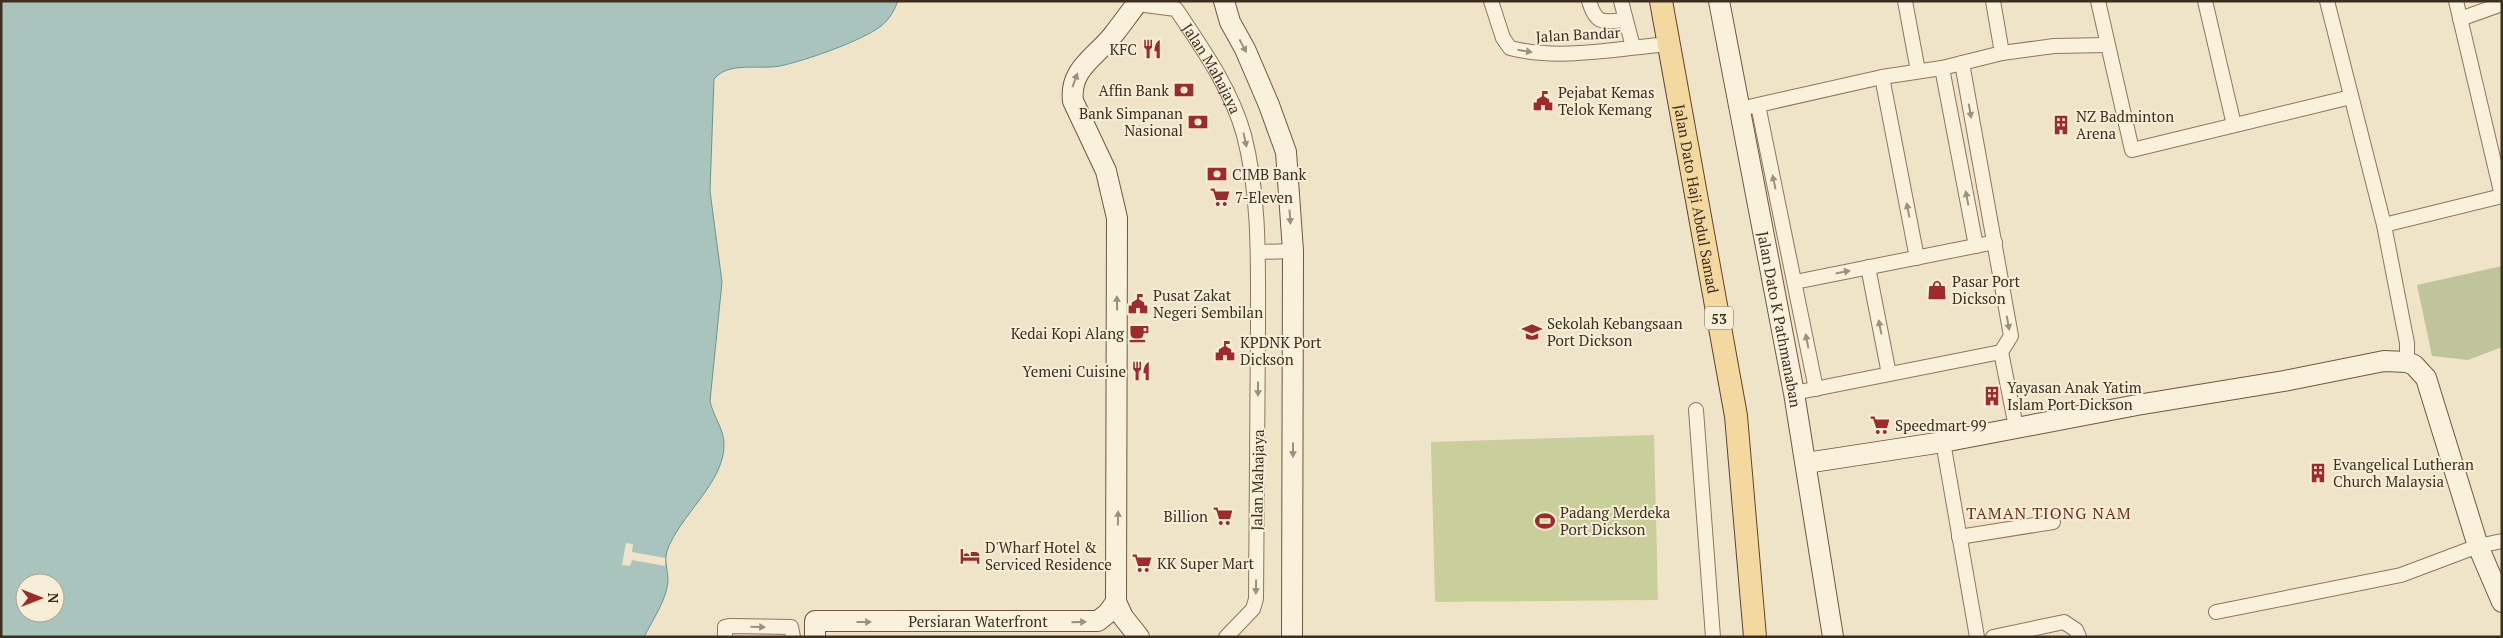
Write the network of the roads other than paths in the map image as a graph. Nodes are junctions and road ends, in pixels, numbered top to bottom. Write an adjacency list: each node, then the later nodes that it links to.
1 (1224, 1): 33 (street, one-way to 33)
2 (1491, 1): 20 (street, Jalan Bandar, one-way to 20)
3 (1588, 1): 17 (street)
4 (1621, 1): 17 (street, Jalan Bandar)
5 (1661, 1): 18 (main road, Jalan Dato Haji Abdul Samad / 53)
6 (1719, 1): 27 (street, Jalan Dato K Pathmanaban)
7 (1905, 1): 24 (street)
8 (1992, 1): 21 (street)
9 (2098, 1): 19 (street)
10 (2206, 1): 28 (street)
11 (2327, 1): 26 (street)
12 (2456, 1): 16 (street)
13 (1138, 3): 15 (street, Jalan Mahajaya); 51 (street, Jalan Mahajaya, one-way to 13)
14 (2502, 4): 16 (street)
15 (1179, 5): 34 (street, Jalan Mahajaya, one-way to 34)
16 (2460, 19): 29 (street)
17 (1625, 20): 20 (street, Jalan Bandar)
18 (1670, 44): 20 (street, Jalan Bandar); 62 (main road, Jalan Dato Haji Abdul Samad / 53)
19 (2107, 45): 21 (street); 28 (street)
20 (1633, 47)
21 (2002, 52): 22 (street)
22 (1962, 64): 23 (street); 31 (street, one-way to 31)
23 (1942, 68): 24 (street); 32 (street, one-way to 23)
24 (1918, 71): 25 (street)
25 (1882, 77): 27 (street); 35 (street, one-way to 25)
26 (2351, 97): 28 (street); 30 (street)
27 (1749, 107): 37 (street, one-way to 27); 42 (street, Jalan Dato K Pathmanaban)
28 (2234, 125)
29 (2502, 196): 30 (street)
30 (2384, 225): 39 (street)
31 (1995, 242): 32 (street); 38 (street, one-way to 38)
32 (1976, 246): 35 (street)
33 (1293, 251): 34 (street); 60 (street, one-way to 60)
34 (1258, 252): 59 (street, Jalan Mahajaya, one-way to 59)
35 (1917, 258): 36 (street)
36 (1868, 267): 37 (street, one-way to 36); 40 (street, one-way to 36)
37 (1795, 282): 41 (street, one-way to 37)
38 (2001, 352): 40 (street); 44 (street)
39 (2406, 362): 44 (street); 50 (street)
40 (1889, 374): 41 (street)
41 (1816, 389): 42 (street)
42 (1794, 393): 46 (street, Jalan Dato K Pathmanaban)
43 (1696, 410): 61 (street)
44 (2016, 427): 45 (street)
45 (1943, 442): 46 (street); 48 (street)
46 (1806, 463): 63 (street, Jalan Dato K Pathmanaban)
47 (2053, 522): 48 (street)
48 (1959, 537): 64 (street)
49 (2502, 541): 50 (street)
50 (2478, 546): 52 (street); 53 (street)
51 (1116, 602): 54 (street, Persiaran Waterfront, one-way to 51); 58 (street)
52 (2502, 602)
53 (2216, 612)
54 (830, 629): 57 (street, Persiaran Waterfront)
55 (725, 637): 56 (street, one-way to 56)
56 (792, 637)
57 (815, 637)
58 (1139, 637)
59 (1226, 637)
60 (1292, 637)
61 (1713, 637)
62 (1755, 637)
63 (1833, 637)
64 (1977, 637)
65 (1993, 637): 66 (street)
66 (2078, 637)

